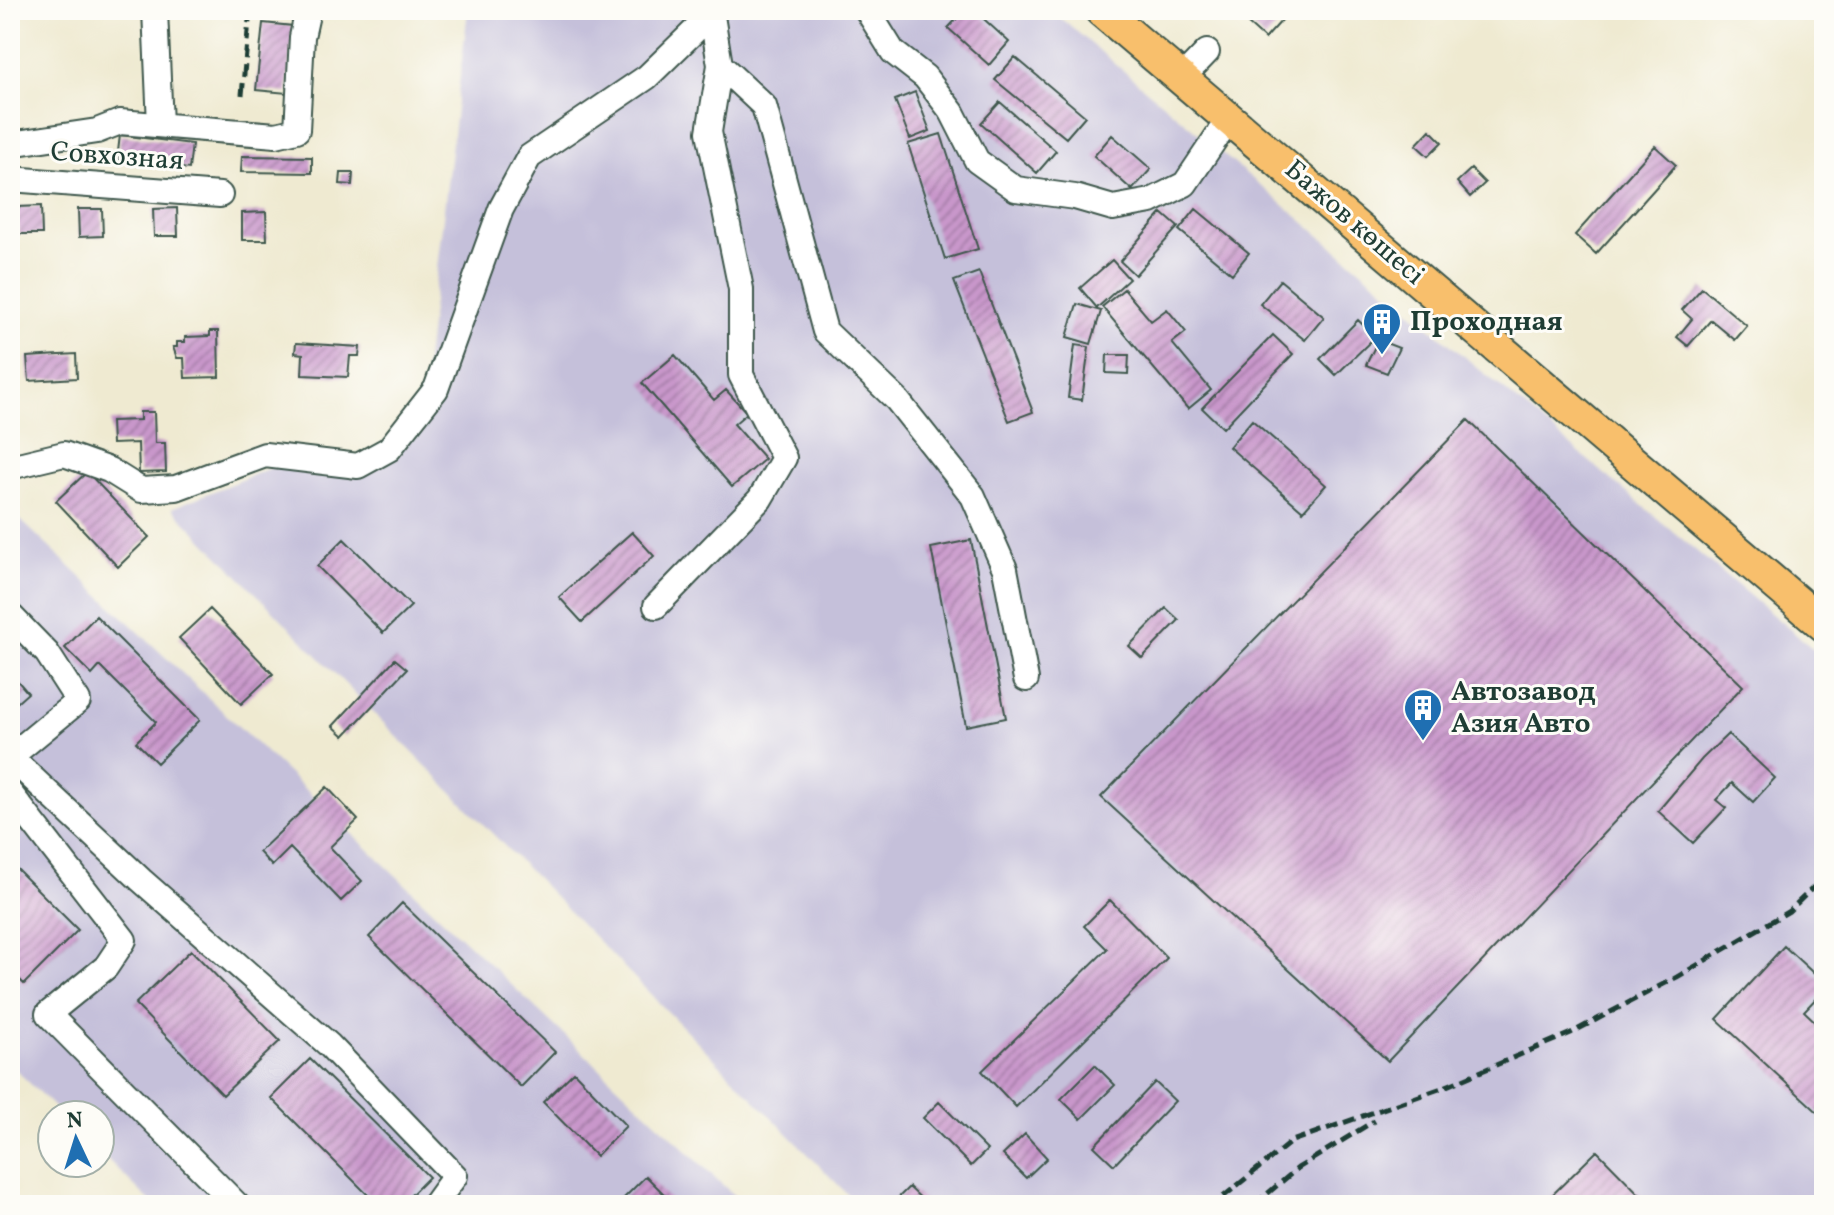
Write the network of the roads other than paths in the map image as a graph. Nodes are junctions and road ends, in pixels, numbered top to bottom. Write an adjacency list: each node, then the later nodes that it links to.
1 (155, 10): 10 (lane)
2 (308, 10): 10 (lane)
3 (867, 10): 9 (lane)
4 (1101, 10): 8 (main road, Бажов көшесі)
5 (714, 13): 7 (lane); 14 (lane)
6 (1207, 52): 8 (lane)
7 (720, 65): 15 (lane); 18 (lane)
8 (1183, 77): 9 (main road, Бажов көшесі)
9 (1230, 117): 17 (main road, Бажов көшесі)
10 (160, 125): 11 (lane)
11 (10, 144)
12 (10, 179): 13 (lane, Совхозная)
13 (220, 195)
14 (10, 467)
15 (656, 606)
16 (12, 617): 19 (lane)
17 (1824, 625)
18 (1026, 679)
19 (10, 757): 22 (lane)
20 (10, 793): 21 (lane)
21 (237, 1205)
22 (434, 1205)

